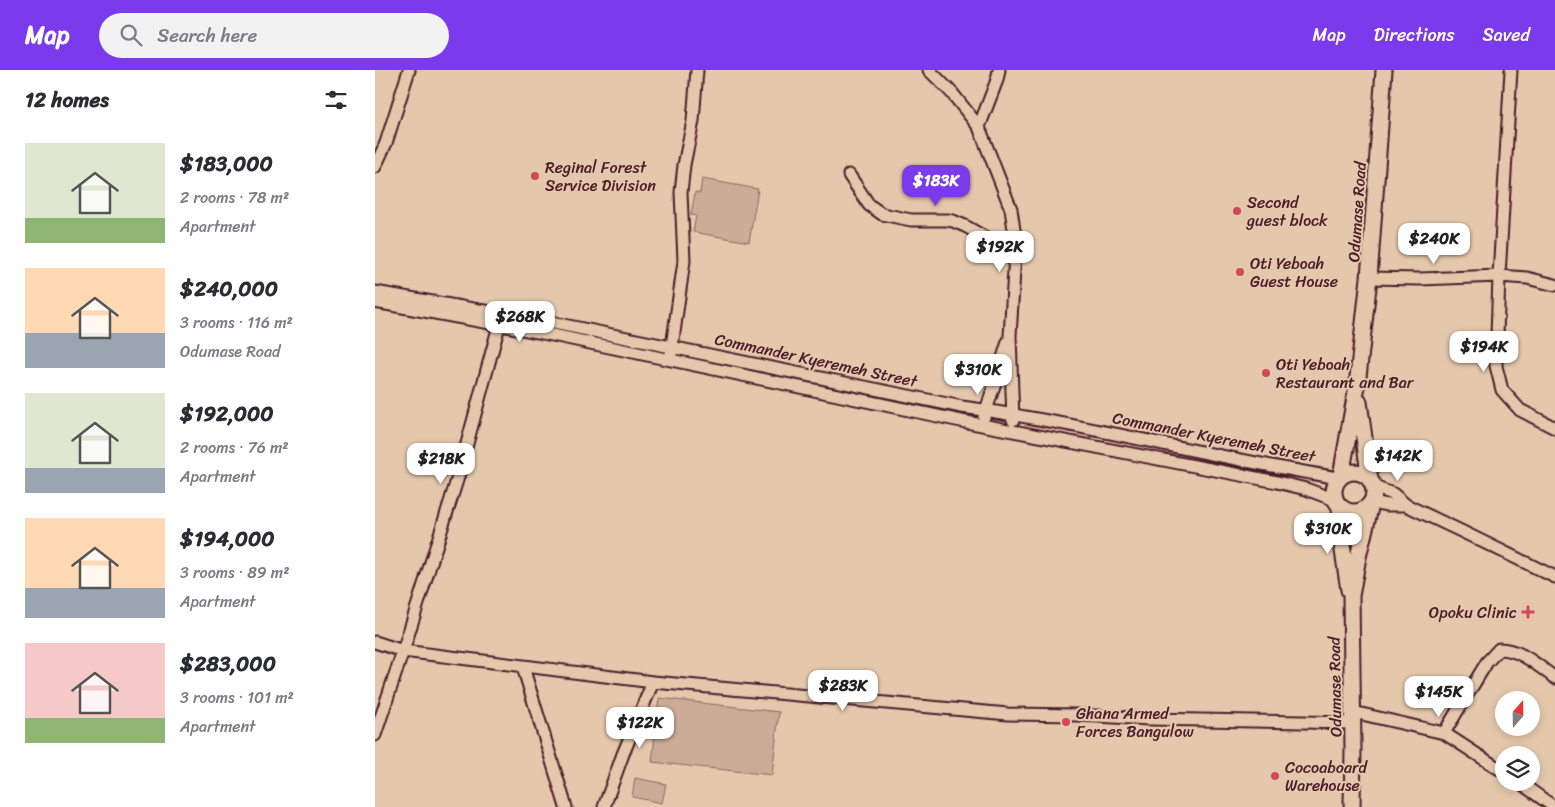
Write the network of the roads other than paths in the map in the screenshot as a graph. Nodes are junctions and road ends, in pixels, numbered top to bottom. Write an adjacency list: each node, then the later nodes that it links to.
1 (409, 70): 8 (street)
2 (697, 70): 19 (street)
3 (929, 70): 7 (street)
4 (999, 70): 7 (street)
5 (1384, 70): 12 (main road, Odumase Road)
6 (1511, 70): 11 (street)
7 (979, 127): 10 (street)
8 (375, 167)
9 (849, 175): 10 (street)
10 (1015, 254): 18 (street)
11 (1499, 276): 12 (street); 13 (street); 25 (street)
12 (1369, 278): 21 (main road, Odumase Road)
13 (1555, 285)
14 (375, 292): 16 (street, Commander Kyeremeh Street)
15 (375, 302): 17 (street, Commander Kyeremeh Street)
16 (502, 313): 17 (street); 19 (street, Commander Kyeremeh Street)
17 (499, 326): 20 (street, Commander Kyeremeh Street); 35 (street)
18 (1010, 336): 22 (street); 23 (street)
19 (673, 347): 20 (street); 22 (street, Commander Kyeremeh Street)
20 (670, 359): 24 (street, Commander Kyeremeh Street)
21 (1357, 386): 27 (main road, Odumase Road); 28 (main road, Odumase Road)
22 (985, 410): 23 (street, Commander Kyeremeh Street); 24 (street)
23 (1014, 414): 26 (street); 27 (street, Commander Kyeremeh Street)
24 (982, 425): 26 (street, Commander Kyeremeh Street)
25 (1555, 428)
26 (1012, 430): 29 (street, Commander Kyeremeh Street)
27 (1340, 477): 28 (main road); 29 (main road)
28 (1372, 483): 30 (main road); 31 (street)
29 (1337, 503): 30 (main road); 33 (main road, Odumase Road)
30 (1371, 503): 31 (street); 33 (main road, Odumase Road)
31 (1406, 505): 32 (street)
32 (1555, 577)
33 (1351, 596): 39 (main road, Odumase Road)
34 (375, 642): 35 (street)
35 (403, 651): 36 (street); 41 (street)
36 (523, 667): 38 (street); 44 (street)
37 (1555, 678): 40 (street)
38 (653, 682): 39 (street); 45 (street)
39 (1353, 718): 40 (street); 46 (main road, Odumase Road)
40 (1443, 733): 42 (street)
41 (375, 735)
42 (1495, 766)
43 (1532, 791): 47 (street)
44 (566, 807)
45 (604, 807)
46 (1352, 807)
47 (1554, 807)

